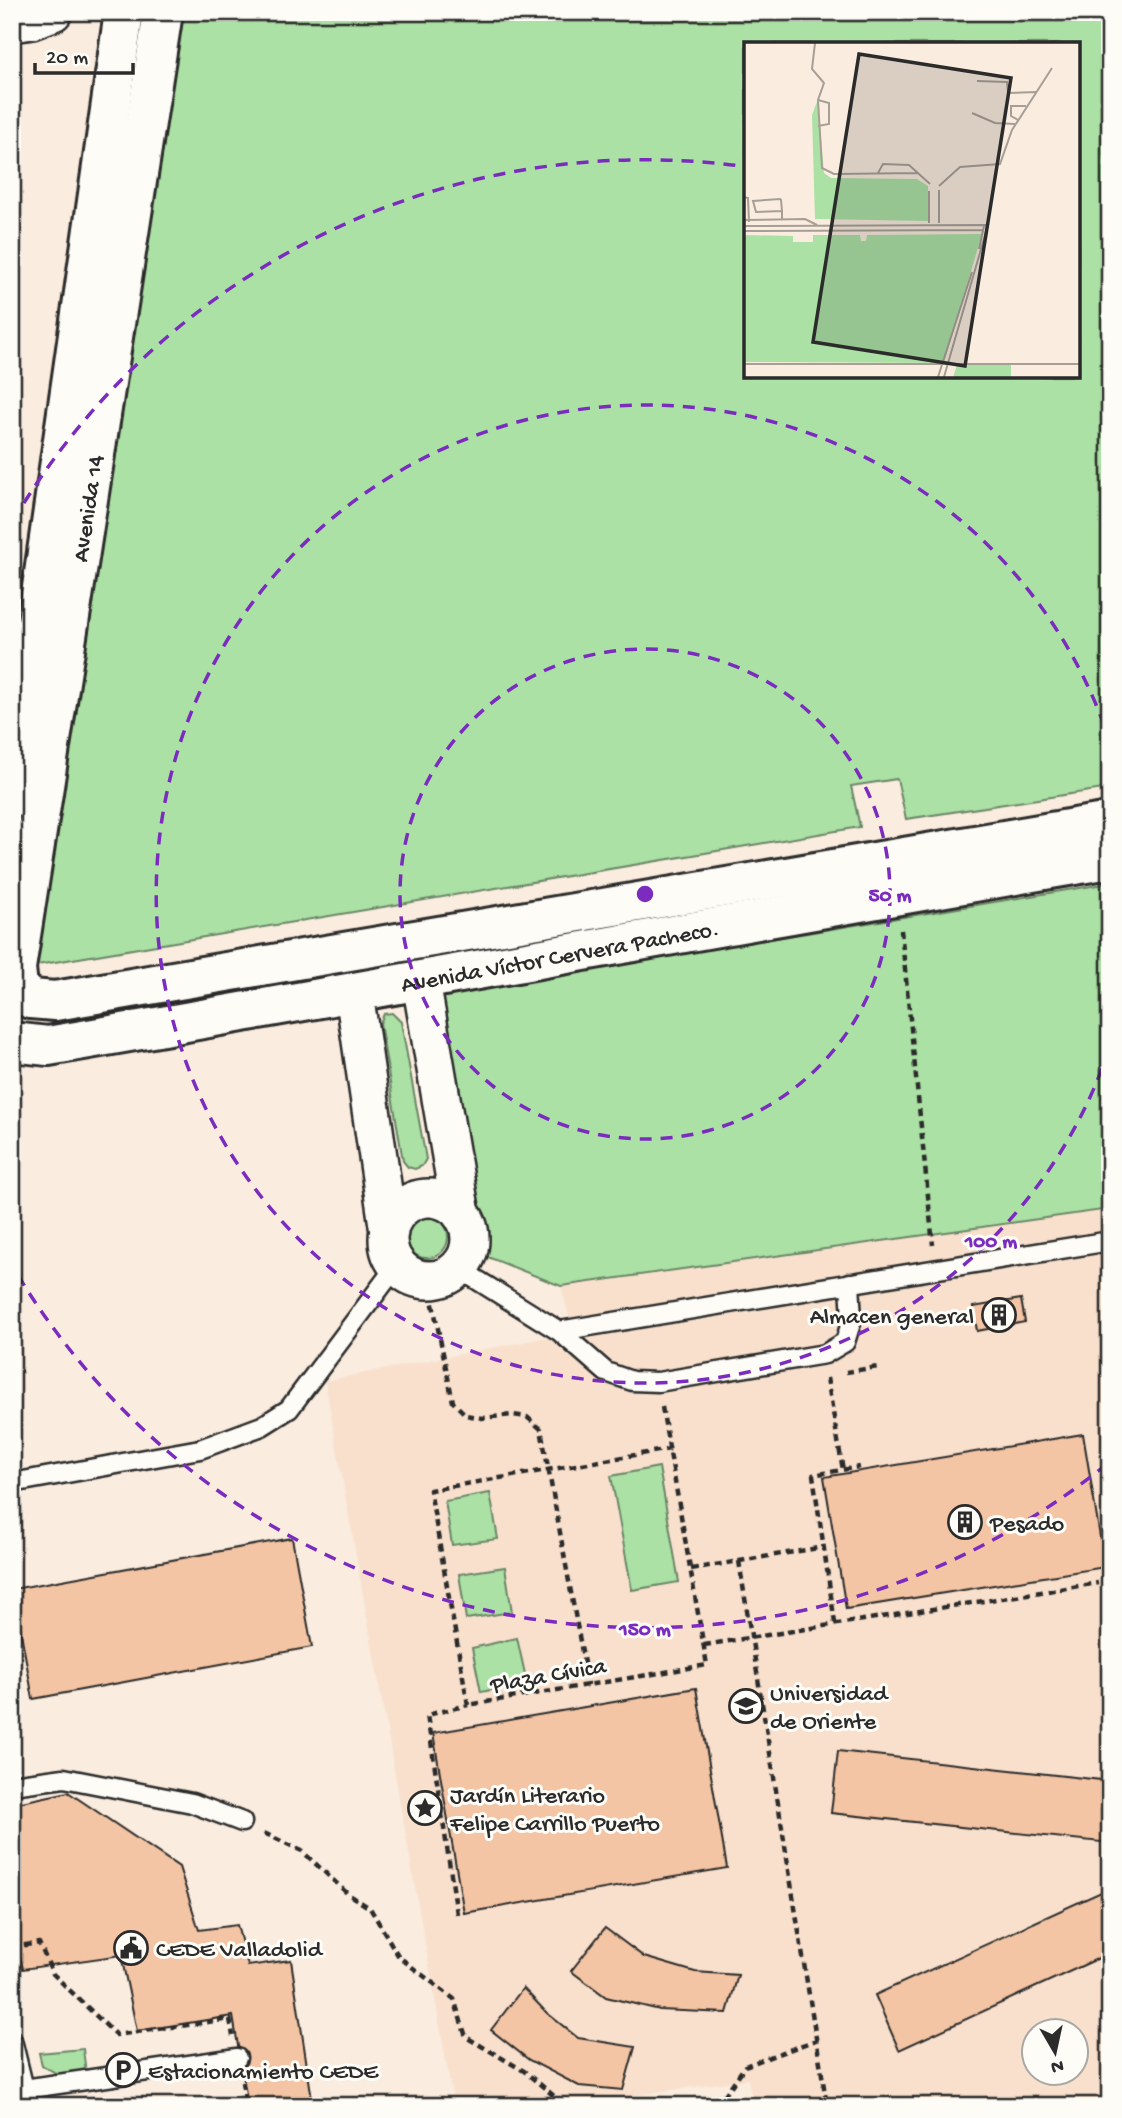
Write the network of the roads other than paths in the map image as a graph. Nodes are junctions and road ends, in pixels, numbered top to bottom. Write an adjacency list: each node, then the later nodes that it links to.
1 (53, 12): 4 (street)
2 (124, 12): 5 (street, Avenida 14)
3 (163, 12): 10 (street, Avenida 14)
4 (12, 23)
5 (12, 798)
6 (1110, 822): 10 (street, Avenida Víctor Cervera Pacheco.)
7 (1110, 859): 8 (street, Avenida Víctor Cervera Pacheco.)
8 (421, 982): 9 (street, Avenida Víctor Cervera Pacheco.); 12 (street)
9 (354, 993): 11 (street, Avenida Víctor Cervera Pacheco.); 14 (street)
10 (31, 999): 11 (street)
11 (15, 1043)
12 (461, 1214): 14 (street); 14 (street)
13 (1110, 1241): 15 (lane)
14 (418, 1261): 16 (lane); 17 (lane)
15 (850, 1283): 16 (lane); 16 (lane)
16 (559, 1331)
17 (12, 1483)
18 (12, 1785): 19 (lane)
19 (242, 1822)
20 (12, 2040): 21 (lane)
21 (237, 2058)

